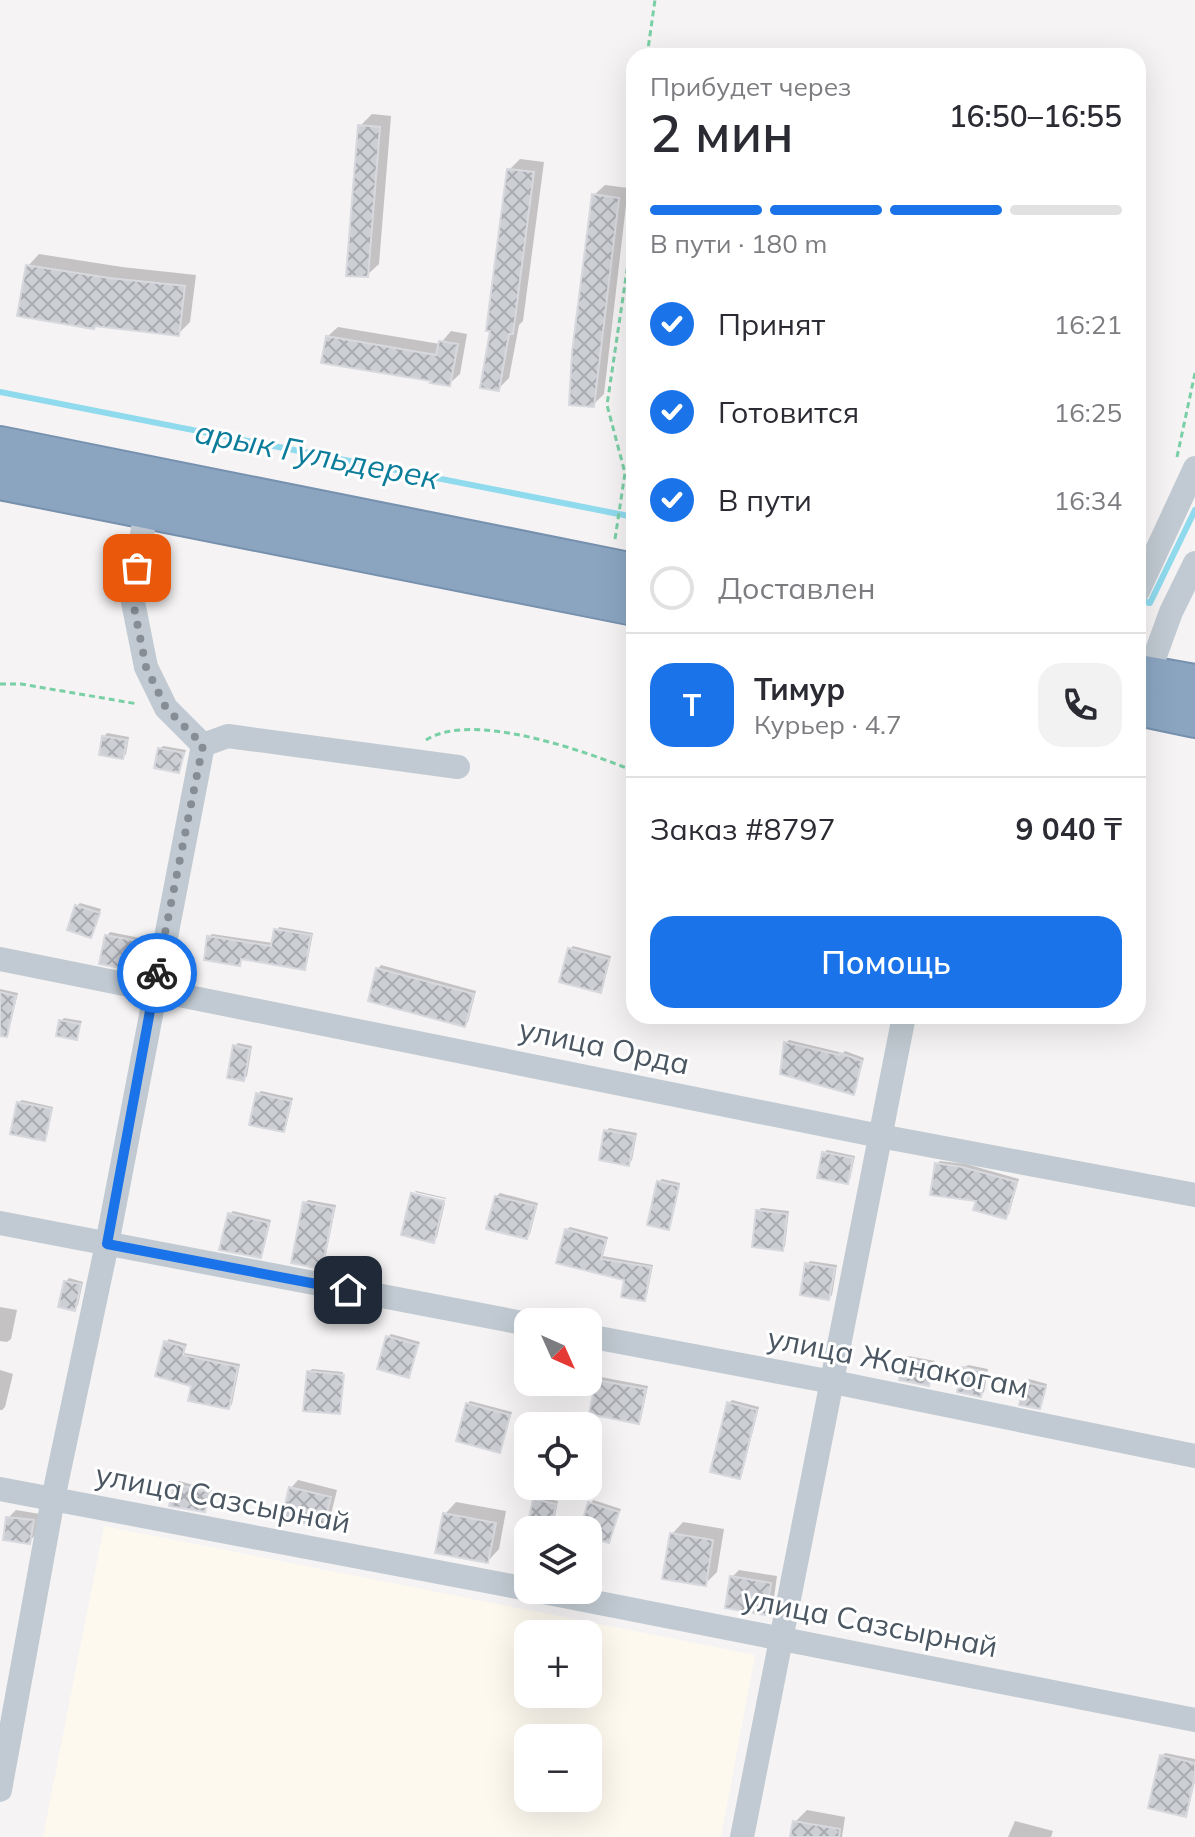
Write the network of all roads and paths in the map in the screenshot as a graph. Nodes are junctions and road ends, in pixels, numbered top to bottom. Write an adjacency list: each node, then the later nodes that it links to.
1 (655, 0): 2 (path)
2 (648, 48)
3 (626, 277): 11 (path)
4 (1195, 373): 6 (path)
5 (0, 445): 8 (highway)
6 (1190, 464): 12 (street)
7 (0, 481): 8 (highway)
8 (114, 485): 9 (highway); 11 (highway)
9 (146, 510): 13 (highway); 19 (street)
10 (1195, 563): 14 (street)
11 (622, 569)
12 (1146, 571)
13 (626, 605)
14 (1146, 673)
15 (1195, 683): 17 (highway)
16 (0, 684): 19 (path)
17 (1146, 685)
18 (1146, 688): 20 (highway)
19 (166, 708): 21 (street)
20 (1195, 719)
21 (203, 745): 22 (street); 26 (street)
22 (399, 759): 23 (street); 24 (path)
23 (458, 767)
24 (626, 768)
25 (0, 959): 26 (street, улица Орда)
26 (154, 988): 28 (street, улица Орда); 31 (street)
27 (902, 1024): 28 (street)
28 (880, 1136): 29 (street, улица Орда); 34 (street)
29 (1195, 1195)
30 (0, 1223): 31 (street)
31 (107, 1244): 32 (street); 37 (street)
32 (514, 1321)
33 (602, 1339): 34 (street, улица Жанакогам)
34 (832, 1382): 35 (street, улица Жанакогам); 40 (street)
35 (1195, 1456)
36 (0, 1489): 37 (street, улица Сазсырнай)
37 (53, 1499): 38 (street, улица Сазсырнай); 42 (street)
38 (514, 1587)
39 (602, 1603): 40 (street, улица Сазсырнай)
40 (781, 1637): 41 (street, улица Сазсырнай); 44 (street)
41 (1195, 1720)
42 (3, 1763): 43 (street)
43 (0, 1790)
44 (742, 1837)

